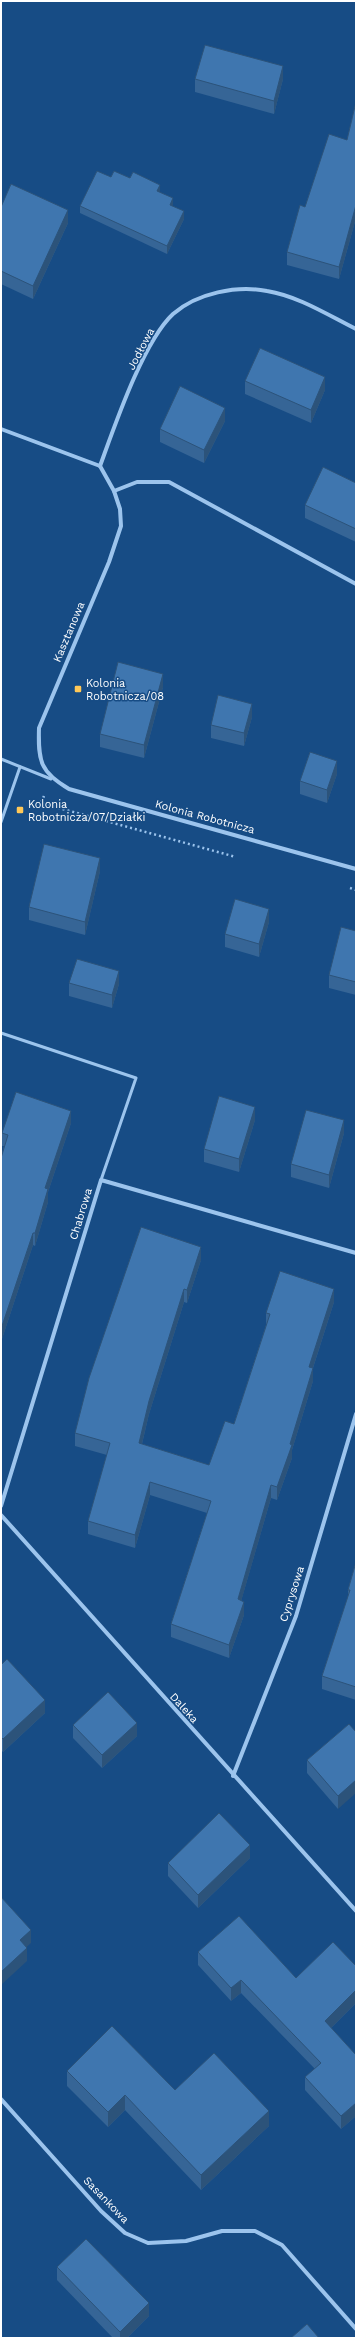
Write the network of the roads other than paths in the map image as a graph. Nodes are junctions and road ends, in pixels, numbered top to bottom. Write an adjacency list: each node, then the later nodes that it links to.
1 (356, 329): 3 (street, Jodłowa)
2 (1, 429): 3 (street)
3 (100, 466): 4 (street, Kasztanowa)
4 (114, 491): 5 (street); 8 (street, Kasztanowa)
5 (356, 584)
6 (1, 759): 7 (lane)
7 (20, 766): 8 (lane); 9 (lane)
8 (51, 779): 10 (street, Kolonia Robotnicza)
9 (1, 822)
10 (356, 868)
11 (1, 1033): 12 (lane)
12 (101, 1180): 13 (street, Chabrowa); 15 (street, Chabrowa)
13 (356, 1253)
14 (356, 1414): 17 (street, Cyprysowa)
15 (1, 1506)
16 (1, 1516): 17 (street, Daleka)
17 (233, 1776): 18 (street, Daleka)
18 (356, 1911)
19 (1, 2099): 20 (street, Sasankowa)
20 (356, 2330)

